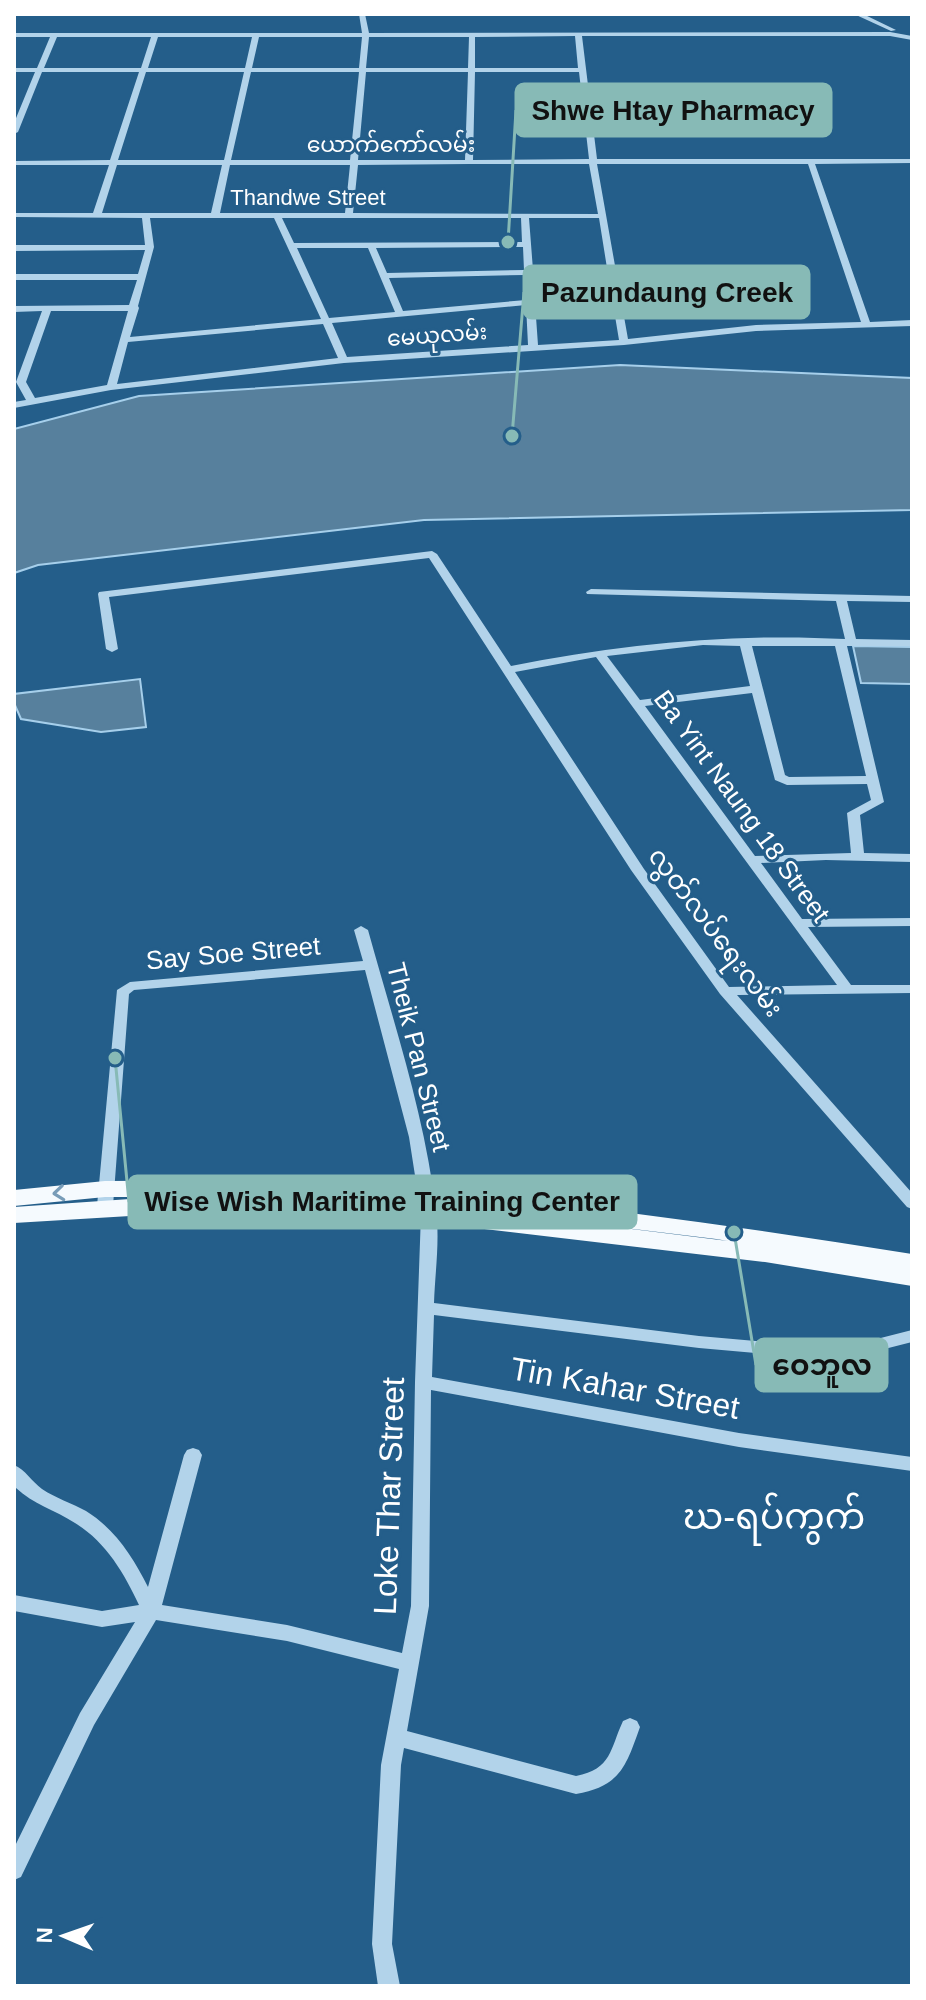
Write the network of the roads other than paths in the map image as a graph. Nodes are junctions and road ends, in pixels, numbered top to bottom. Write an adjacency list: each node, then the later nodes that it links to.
1 (362, 14): 6 (street)
2 (857, 14): 8 (street)
3 (578, 33): 7 (street); 8 (street); 18 (street)
4 (155, 34): 5 (street); 10 (street); 17 (street)
5 (256, 34): 6 (street); 12 (street)
6 (366, 34): 7 (street); 13 (street)
7 (472, 34): 14 (street)
8 (902, 34): 11 (street)
9 (14, 35): 10 (street)
10 (54, 35): 16 (street)
11 (912, 36)
12 (251, 69): 13 (street); 17 (street); 27 (street)
13 (363, 69): 14 (street); 21 (street)
14 (473, 69): 18 (street); 22 (street)
15 (14, 70): 16 (street)
16 (39, 70): 17 (street); 19 (street)
17 (142, 70): 26 (street)
18 (584, 70): 23 (street)
19 (14, 132)
20 (912, 161): 24 (street, ယောက်ကော်လမ်း)
21 (355, 162): 22 (street, ယောက်ကော်လမ်း); 27 (street, ယောက်ကော်လမ်း); 33 (street)
22 (469, 162): 23 (street, ယောက်ကော်လမ်း)
23 (593, 162): 24 (street, ယောက်ကော်လမ်း); 35 (street)
24 (811, 162): 52 (street)
25 (14, 163): 26 (street, ယောက်ကော်လမ်း)
26 (114, 163): 27 (street, ယောက်ကော်လမ်း); 28 (street)
27 (228, 163): 31 (street)
28 (97, 214): 29 (street, Thandwe Street); 30 (street, Thandwe Street)
29 (14, 215)
30 (146, 215): 31 (street, Thandwe Street); 39 (street)
31 (215, 215): 32 (street, Thandwe Street)
32 (277, 215): 33 (street, Thandwe Street); 38 (street)
33 (349, 215): 34 (street, Thandwe Street)
34 (525, 216): 35 (street, Thandwe Street); 36 (street)
35 (602, 216): 41 (street)
36 (527, 244): 37 (street); 42 (street)
37 (371, 245): 38 (street); 43 (street)
38 (292, 246): 51 (street)
39 (150, 247): 40 (street); 45 (street)
40 (14, 248)
41 (610, 271): 42 (street); 55 (street)
42 (528, 273): 43 (street); 46 (street)
43 (384, 276): 50 (street)
44 (14, 277): 45 (street)
45 (143, 277): 47 (street)
46 (530, 302): 50 (street); 56 (street)
47 (135, 308): 49 (street); 54 (street)
48 (14, 309): 49 (street)
49 (47, 309): 59 (street)
50 (400, 314): 51 (street)
51 (326, 321): 54 (street); 57 (street)
52 (866, 323): 53 (street, မေယုလမ်း); 55 (street, မေယုလမ်း)
53 (912, 323)
54 (125, 340): 58 (street)
55 (624, 342): 56 (street, မေယုလမ်း)
56 (533, 346): 57 (street, မေယုလမ်း)
57 (344, 360): 58 (street, မေယုလမ်း)
58 (111, 387): 59 (street, မေယုလမ်း)
59 (32, 402): 60 (street, မေယုလမ်း)
60 (14, 405)
61 (591, 592): 62 (street)
62 (841, 598): 63 (street); 65 (street)
63 (912, 599)
64 (745, 642): 65 (street); 68 (street); 70 (street)
65 (846, 642): 66 (street); 72 (street)
66 (912, 643)
67 (112, 649): 69 (street, လွတ်လပ်ရေးလမ်း)
68 (599, 653): 69 (street); 71 (street, Ba Yint Naung 18 Street)
69 (508, 670): 82 (street, လွတ်လပ်ရေးလမ်း)
70 (757, 689): 71 (street); 72 (street)
71 (636, 704): 75 (street, Ba Yint Naung 18 Street)
72 (872, 780): 73 (street)
73 (858, 856): 74 (street); 75 (street)
74 (912, 858)
75 (751, 860): 77 (street, Ba Yint Naung 18 Street)
76 (912, 922): 77 (street)
77 (798, 923): 80 (street, Ba Yint Naung 18 Street)
78 (361, 930): 79 (street, Theik Pan Street)
79 (372, 965): 83 (street, Say Soe Street); 86 (street, Theik Pan Street)
80 (846, 988): 81 (street); 82 (street)
81 (912, 989)
82 (725, 991): 85 (street, လွတ်လပ်ရေးလမ်း)
83 (105, 1197): 84 (main road, one-way to 84); 86 (main road); 87 (main road)
84 (14, 1198)
85 (912, 1203)
86 (429, 1206): 88 (main road); 89 (main road); 90 (street, Loke Thar Street)
87 (14, 1215)
88 (912, 1262)
89 (912, 1278)
90 (425, 1308): 91 (street); 92 (street, Loke Thar Street)
91 (912, 1336)
92 (423, 1382): 94 (street, Tin Kahar Street); 98 (street, Loke Thar Street)
93 (193, 1455): 97 (street)
94 (912, 1464)
95 (14, 1472): 97 (street)
96 (14, 1603): 97 (street)
97 (151, 1611): 98 (street); 101 (street)
98 (409, 1663): 100 (street, Loke Thar Street)
99 (630, 1727): 100 (street)
100 (396, 1737): 102 (street, Loke Thar Street)
101 (14, 1870)
102 (389, 1986)

